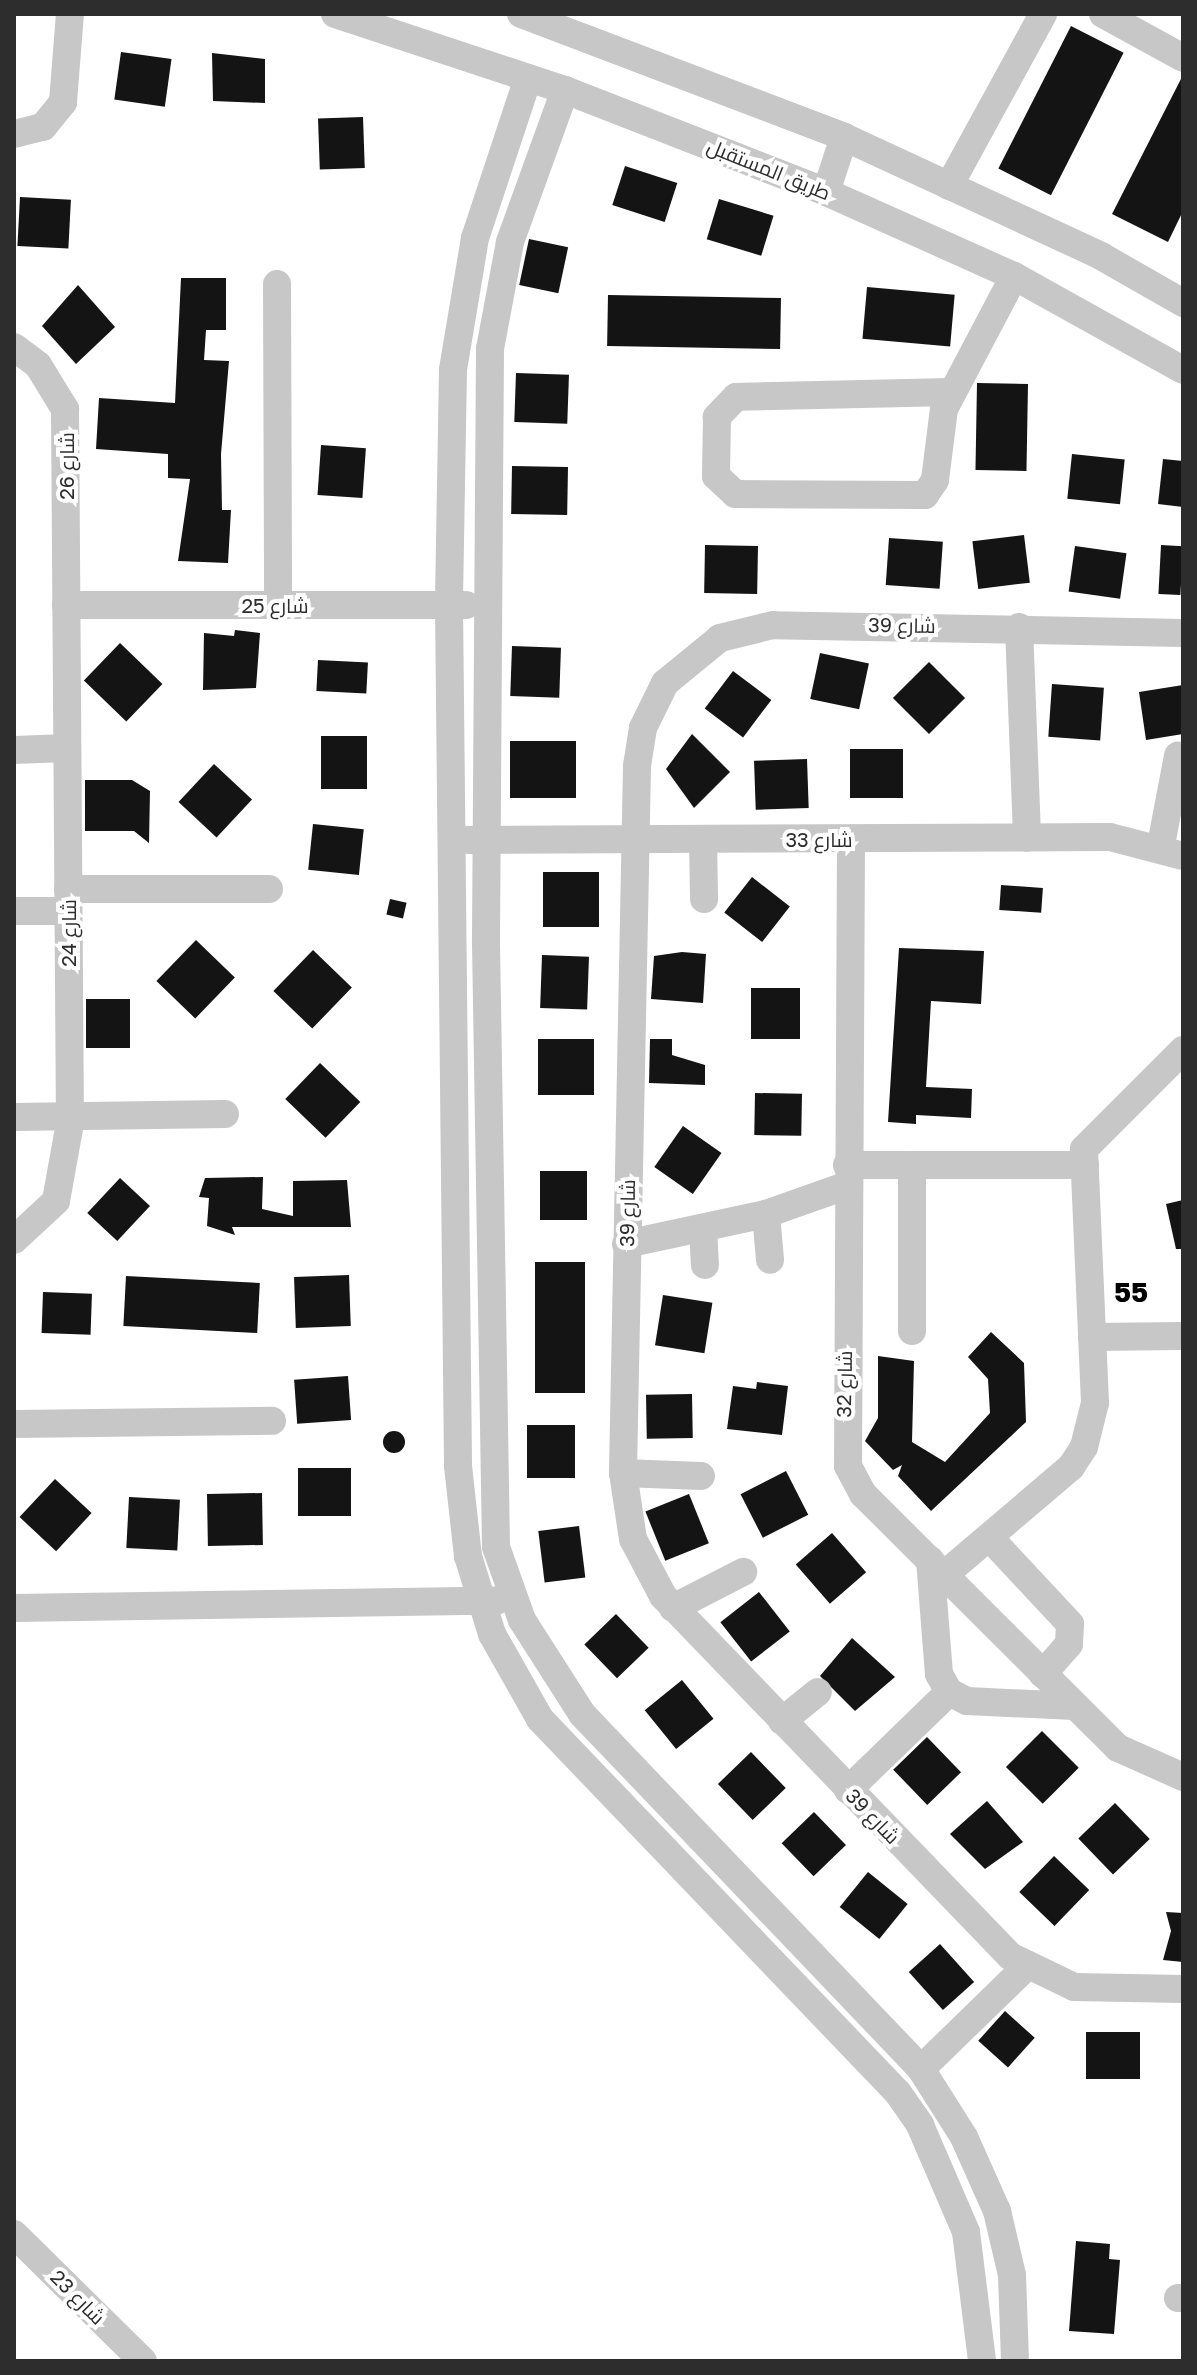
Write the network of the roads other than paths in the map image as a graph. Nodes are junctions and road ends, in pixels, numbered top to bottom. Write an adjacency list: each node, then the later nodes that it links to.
1 (70, 14): 10 (street)
2 (335, 14): 8 (street, طريق المستقبل)
3 (1043, 14): 12 (street)
4 (1103, 14): 7 (street)
5 (540, 17): 6 (street)
6 (591, 26): 11 (street)
7 (1183, 58)
8 (528, 78): 9 (street, طريق المستقبل); 23 (street)
9 (565, 90): 13 (street, طريق المستقبل); 20 (street)
10 (14, 134)
11 (844, 137): 12 (street); 13 (street)
12 (949, 186): 16 (street)
13 (826, 192): 14 (street, طريق المستقبل)
14 (1014, 276): 18 (street, طريق المستقبل); 19 (street)
15 (277, 284): 22 (street)
16 (1183, 303)
17 (14, 347): 21 (street, شارع 26)
18 (1183, 370)
19 (951, 392): 19 (street)
20 (484, 604): 23 (street, شارع 25); 33 (street)
21 (66, 605): 22 (street, شارع 25); 26 (street, شارع 24)
22 (278, 605): 23 (street, شارع 25)
23 (449, 605): 32 (street)
24 (1019, 627): 25 (street, شارع 39); 29 (street); 34 (street, شارع 39)
25 (1183, 633)
26 (67, 748): 27 (street); 38 (street, شارع 24)
27 (14, 750)
28 (1178, 756): 35 (street)
29 (1027, 838): 31 (street, شارع 33); 35 (street, شارع 33)
30 (703, 839): 31 (street, شارع 33); 34 (street, شارع 33); 37 (street)
31 (851, 839): 46 (street, شارع 32)
32 (451, 840): 33 (street, شارع 33); 64 (street)
33 (486, 840): 34 (street, شارع 33); 63 (street)
34 (635, 840): 50 (street, شارع 39)
35 (1172, 850)
36 (269, 889): 38 (street)
37 (704, 899)
38 (68, 900): 39 (street); 42 (street, شارع 24)
39 (14, 911)
40 (1183, 1050): 45 (street)
41 (225, 1114): 42 (street)
42 (69, 1115): 43 (street); 49 (street, شارع 24)
43 (14, 1117)
44 (912, 1165): 45 (street); 46 (street); 53 (street)
45 (1085, 1165): 55 (street)
46 (846, 1175): 47 (street); 61 (street, شارع 32)
47 (766, 1214): 48 (street); 51 (street)
48 (703, 1228): 50 (street); 52 (street)
49 (14, 1240)
50 (626, 1244): 58 (street, شارع 39)
51 (770, 1260)
52 (705, 1265)
53 (912, 1331)
54 (1183, 1336): 55 (street)
55 (1092, 1337): 60 (street)
56 (272, 1421): 57 (street)
57 (14, 1424)
58 (623, 1473): 59 (street); 66 (street, شارع 39)
59 (701, 1476)
60 (989, 1537): 61 (street); 67 (street)
61 (937, 1568): 67 (street, شارع 32); 69 (street)
62 (743, 1572): 66 (street)
63 (513, 1596): 64 (street); 76 (street)
64 (480, 1603): 65 (street); 79 (street)
65 (14, 1608)
66 (673, 1608): 71 (street, شارع 39)
67 (1043, 1674): 70 (street, شارع 32)
68 (818, 1692): 71 (street)
69 (949, 1692): 70 (street); 73 (street)
70 (1075, 1706): 72 (street, شارع 32)
71 (782, 1721): 73 (street, شارع 39)
72 (1183, 1777)
73 (848, 1790): 74 (street, شارع 39)
74 (1025, 1968): 75 (street, شارع 39); 76 (street)
75 (1183, 1989)
76 (921, 2069): 80 (street)
77 (14, 2234): 78 (street, شارع 23)
78 (143, 2361)
79 (982, 2361)
80 (1015, 2361)

